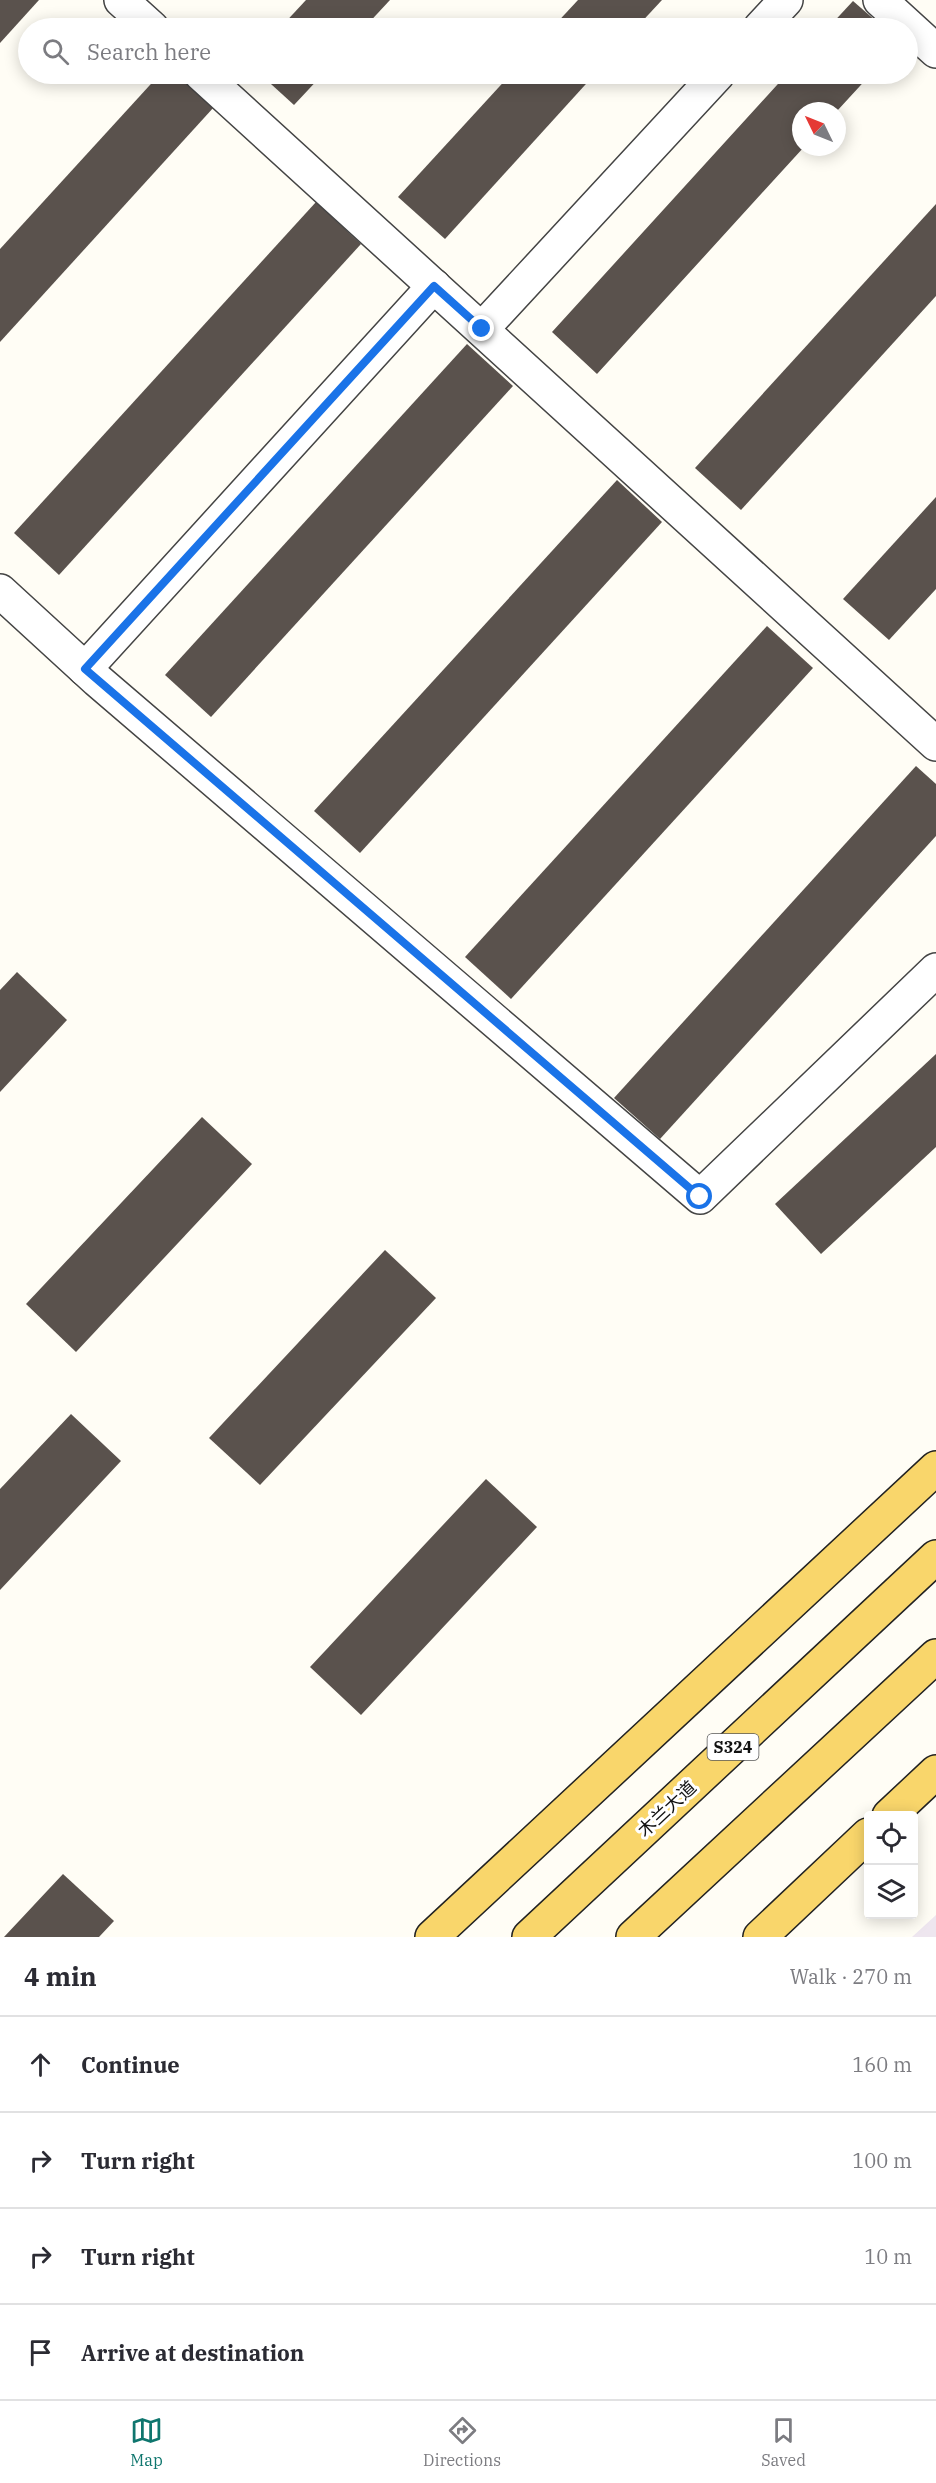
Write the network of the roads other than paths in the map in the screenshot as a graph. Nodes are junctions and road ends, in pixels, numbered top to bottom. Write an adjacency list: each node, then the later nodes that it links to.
1 (121, 0): 4 (lane)
2 (786, 0): 5 (lane)
3 (880, 0): 6 (lane)
4 (141, 18)
5 (769, 18)
6 (900, 18)
7 (918, 35): 8 (lane)
8 (936, 51)
9 (212, 84): 11 (lane)
10 (709, 84): 12 (lane)
11 (434, 286): 12 (lane); 14 (lane)
12 (482, 329): 15 (lane)
13 (0, 591): 14 (lane)
14 (85, 669): 16 (lane)
15 (931, 728)
16 (936, 970)
17 (936, 1468): 23 (main road)
18 (936, 1557): 24 (main road, 木兰大道 / S324)
19 (936, 1656): 25 (main road)
20 (936, 1772): 21 (main road)
21 (893, 1811)
22 (864, 1839): 26 (main road)
23 (432, 1937)
24 (529, 1937)
25 (633, 1937)
26 (760, 1937)

